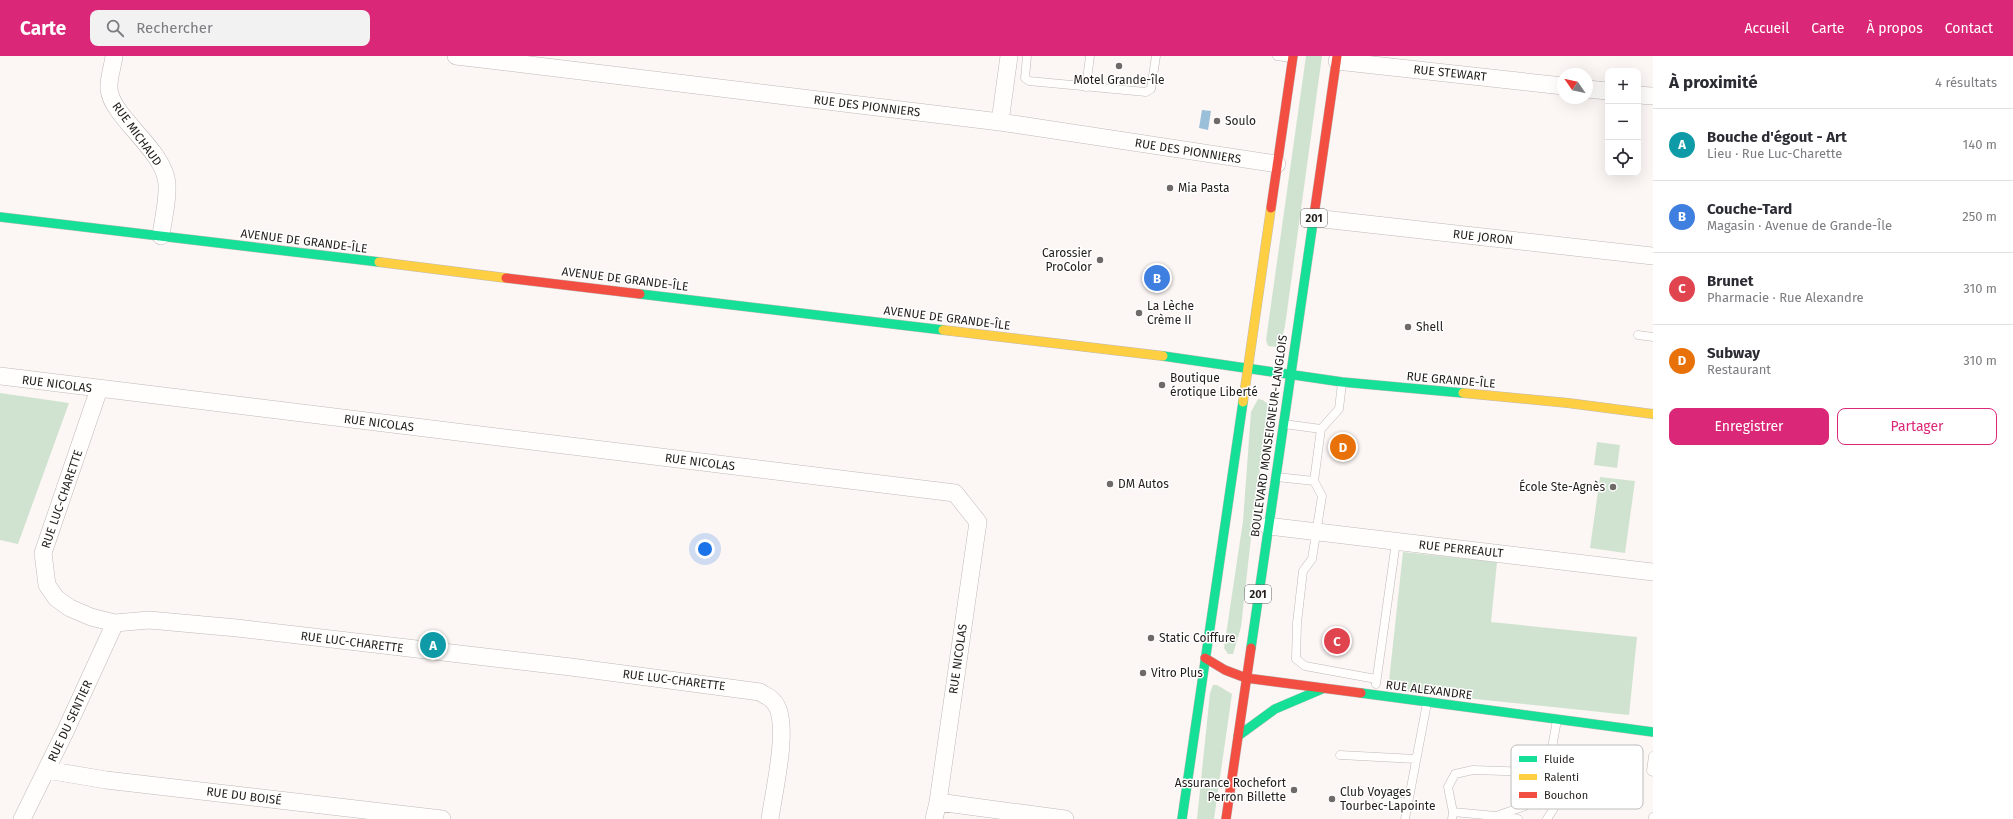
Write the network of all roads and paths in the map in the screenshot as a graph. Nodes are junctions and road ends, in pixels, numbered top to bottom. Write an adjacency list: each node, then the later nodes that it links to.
1 (114, 56): 20 (street, RUE MICHAUD)
2 (456, 56): 16 (street, RUE DES PIONNIERS)
3 (1008, 56): 16 (street)
4 (1027, 56): 11 (lane)
5 (1090, 56): 11 (lane)
6 (1156, 56): 11 (lane)
7 (1277, 56): 8 (lane)
8 (1292, 57): 17 (main road)
9 (1337, 58): 10 (street, RUE STEWART); 19 (main road, BOULEVARD MONSEIGNEUR-LANGLOIS / 201)
10 (1557, 85)
11 (1086, 87)
12 (1593, 90): 13 (street)
13 (1605, 91)
14 (1641, 95): 15 (street)
15 (1653, 96)
16 (1000, 122): 17 (street, RUE DES PIONNIERS)
17 (1277, 164): 24 (main road)
18 (0, 217): 20 (main road, AVENUE DE GRANDE-ÎLE)
19 (1314, 218): 21 (street, RUE JORON); 25 (main road, BOULEVARD MONSEIGNEUR-LANGLOIS / 201)
20 (161, 236): 24 (main road, AVENUE DE GRANDE-ÎLE)
21 (1653, 256)
22 (1638, 335): 23 (lane)
23 (1653, 337)
24 (1247, 367): 25 (main road, RUE GRANDE-ÎLE); 39 (main road)
25 (1291, 374): 27 (main road, RUE GRANDE-ÎLE); 30 (main road, BOULEVARD MONSEIGNEUR-LANGLOIS / 201)
26 (0, 376): 28 (street, RUE NICOLAS)
27 (1342, 382): 29 (main road, RUE GRANDE-ÎLE); 31 (lane)
28 (99, 389): 38 (street, RUE LUC-CHARETTE); 56 (street, RUE NICOLAS)
29 (1653, 414)
30 (1284, 424): 31 (lane); 32 (main road, BOULEVARD MONSEIGNEUR-LANGLOIS / 201)
31 (1321, 429): 33 (lane)
32 (1275, 476): 33 (lane); 34 (main road, BOULEVARD MONSEIGNEUR-LANGLOIS / 201)
33 (1314, 481): 35 (lane)
34 (1268, 526): 35 (street, RUE PERREAULT); 40 (main road, BOULEVARD MONSEIGNEUR-LANGLOIS / 201)
35 (1318, 531): 36 (street, RUE PERREAULT); 41 (lane)
36 (1396, 542): 37 (street, RUE PERREAULT); 41 (lane)
37 (1653, 572)
38 (115, 623): 52 (street, RUE DU SENTIER); 64 (street, RUE LUC-CHARETTE)
39 (1206, 658): 40 (main road, RUE ALEXANDRE); 67 (main road)
40 (1246, 678): 42 (main road, RUE ALEXANDRE); 47 (main road, BOULEVARD MONSEIGNEUR-LANGLOIS / 201)
41 (1376, 679): 43 (lane)
42 (1322, 689): 43 (main road, RUE ALEXANDRE); 47 (main road)
43 (1374, 695): 44 (main road, RUE ALEXANDRE)
44 (1427, 702): 45 (main road, RUE ALEXANDRE); 51 (lane)
45 (1557, 719): 46 (main road, RUE ALEXANDRE); 48 (lane)
46 (1653, 732)
47 (1238, 736): 68 (main road, BOULEVARD MONSEIGNEUR-LANGLOIS / 201)
48 (1552, 745)
49 (1340, 755): 51 (lane)
50 (1653, 756): 53 (lane)
51 (1416, 759): 57 (lane)
52 (47, 770): 62 (street, RUE DU SENTIER); 63 (street, RUE DU BOISÉ)
53 (1653, 772)
54 (1511, 773): 60 (lane)
55 (1377, 798): 57 (lane)
56 (938, 802): 65 (street); 66 (street)
57 (1408, 803): 69 (lane)
58 (1516, 809): 61 (lane)
59 (1553, 809): 71 (lane)
60 (1452, 815): 61 (lane)
61 (1496, 816): 70 (lane)
62 (22, 819)
63 (442, 819)
64 (770, 819)
65 (934, 819)
66 (1065, 819)
67 (1182, 819)
68 (1226, 819)
69 (1405, 819)
70 (1518, 819)
71 (1547, 819)

